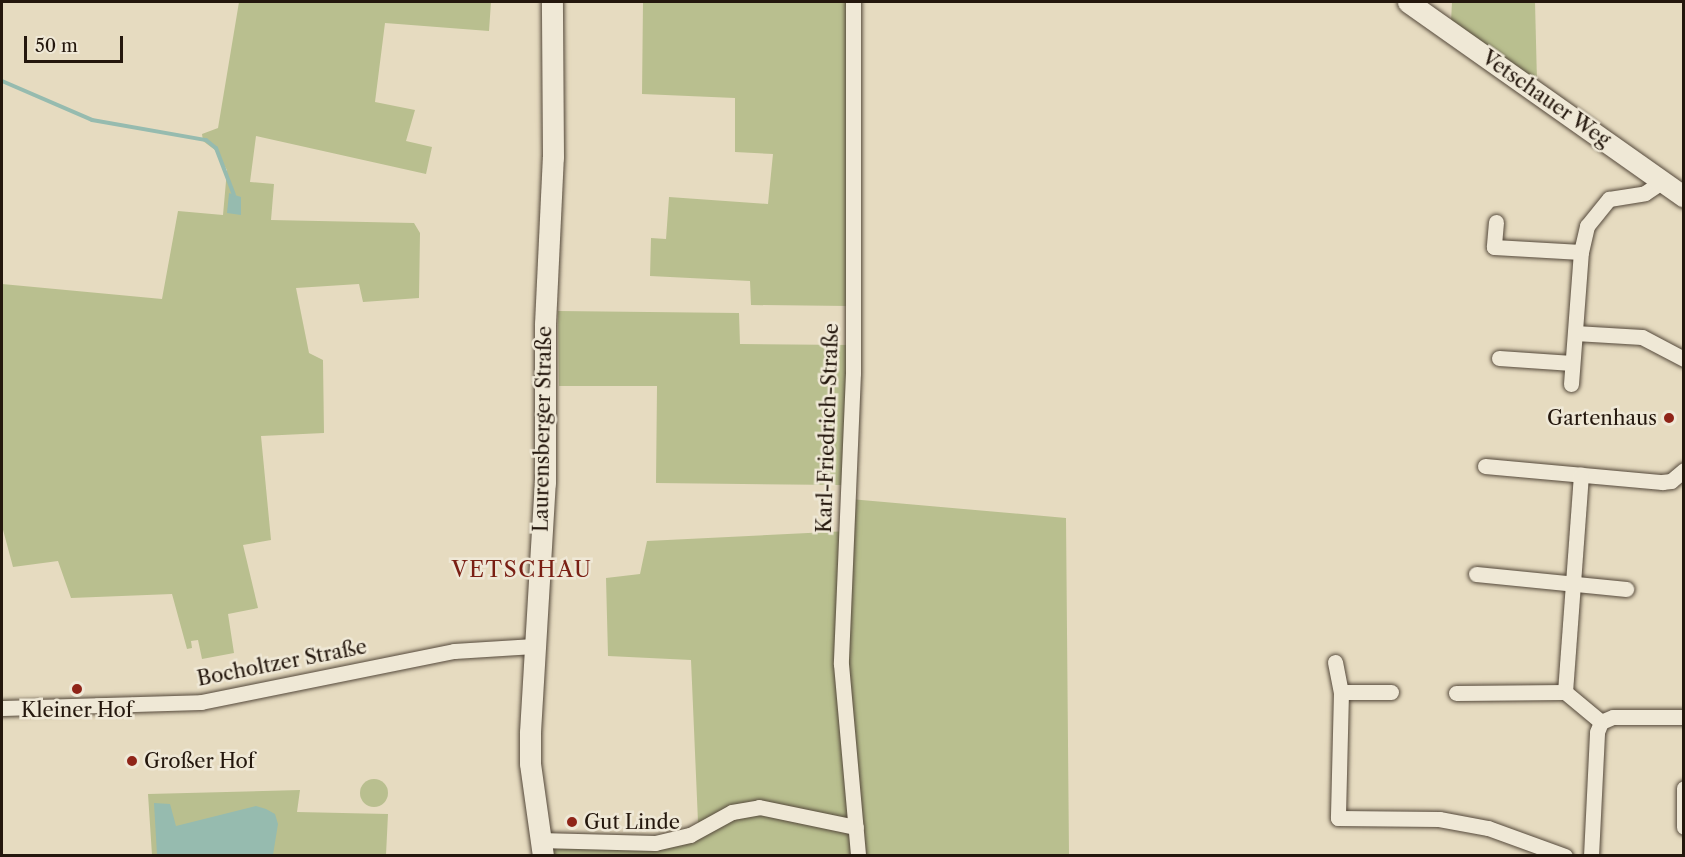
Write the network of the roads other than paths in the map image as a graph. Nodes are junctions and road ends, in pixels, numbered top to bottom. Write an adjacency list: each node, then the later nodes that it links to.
1 (552, 2): 19 (street, Laurensberger Straße)
2 (853, 2): 29 (street, Karl-Friedrich-Straße)
3 (1408, 2): 4 (street, Vetschauer Weg)
4 (1663, 181): 5 (street, Vetschauer Weg); 7 (street)
5 (1683, 197)
6 (1496, 222): 7 (street)
7 (1581, 252): 8 (street)
8 (1575, 333): 10 (street); 11 (street)
9 (1499, 358): 11 (street)
10 (1683, 359)
11 (1572, 363): 12 (street)
12 (1571, 384)
13 (1485, 466): 15 (street)
14 (1683, 470): 15 (street)
15 (1581, 475): 17 (street)
16 (1476, 574): 17 (street)
17 (1571, 585): 18 (street); 23 (street)
18 (1626, 589)
19 (534, 646): 25 (street, Bocholtzer Straße); 31 (street, Laurensberger Straße)
20 (1335, 662): 21 (street)
21 (1341, 692): 22 (street); 33 (street)
22 (1392, 692)
23 (1565, 692): 24 (street); 27 (street)
24 (1456, 693)
25 (2, 708)
26 (1683, 717): 27 (street)
27 (1601, 722): 34 (street)
28 (1683, 788): 30 (street)
29 (856, 827): 31 (street); 32 (street, Karl-Friedrich-Straße)
30 (1683, 827)
31 (541, 848)
32 (858, 855)
33 (1565, 855)
34 (1592, 855)

